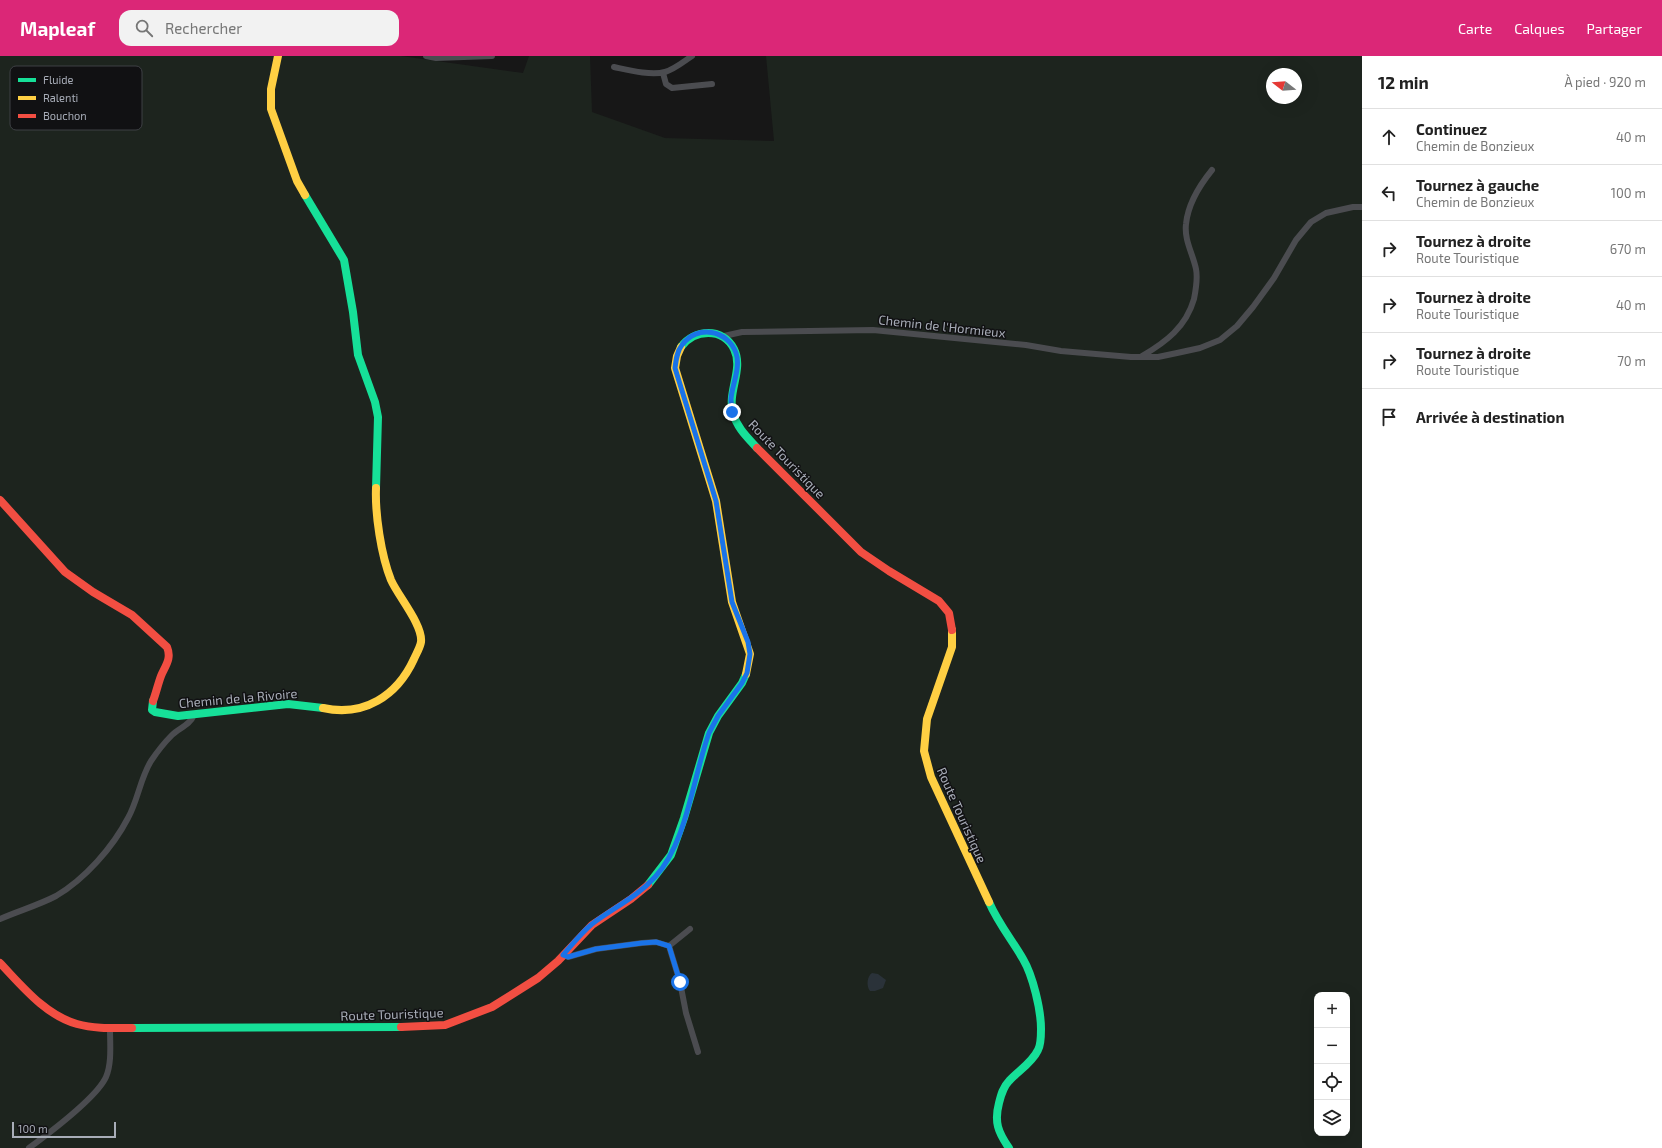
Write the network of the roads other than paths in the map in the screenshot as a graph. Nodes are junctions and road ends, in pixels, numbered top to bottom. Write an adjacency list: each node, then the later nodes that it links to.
1 (278, 56): 13 (street, Chemin de la Rivoire)
2 (426, 56): 3 (street)
3 (492, 56)
4 (692, 56): 6 (street)
5 (614, 68): 6 (street)
6 (663, 73): 7 (street)
7 (712, 84)
8 (1212, 170): 11 (street)
9 (1362, 207): 11 (street, Chemin de l'Hormieux)
10 (724, 336): 11 (street, Chemin de l'Hormieux); 17 (street, Route Touristique); 22 (street, Route Touristique)
11 (1140, 357)
12 (0, 500): 13 (street, Chemin de la Rivoire)
13 (194, 715): 14 (street)
14 (0, 919)
15 (690, 929): 16 (street)
16 (669, 946): 17 (street); 20 (street)
17 (563, 955): 19 (street, Route Touristique)
18 (0, 963): 19 (street, Route Touristique)
19 (110, 1028): 21 (street)
20 (698, 1052)
21 (29, 1148)
22 (1009, 1148)

